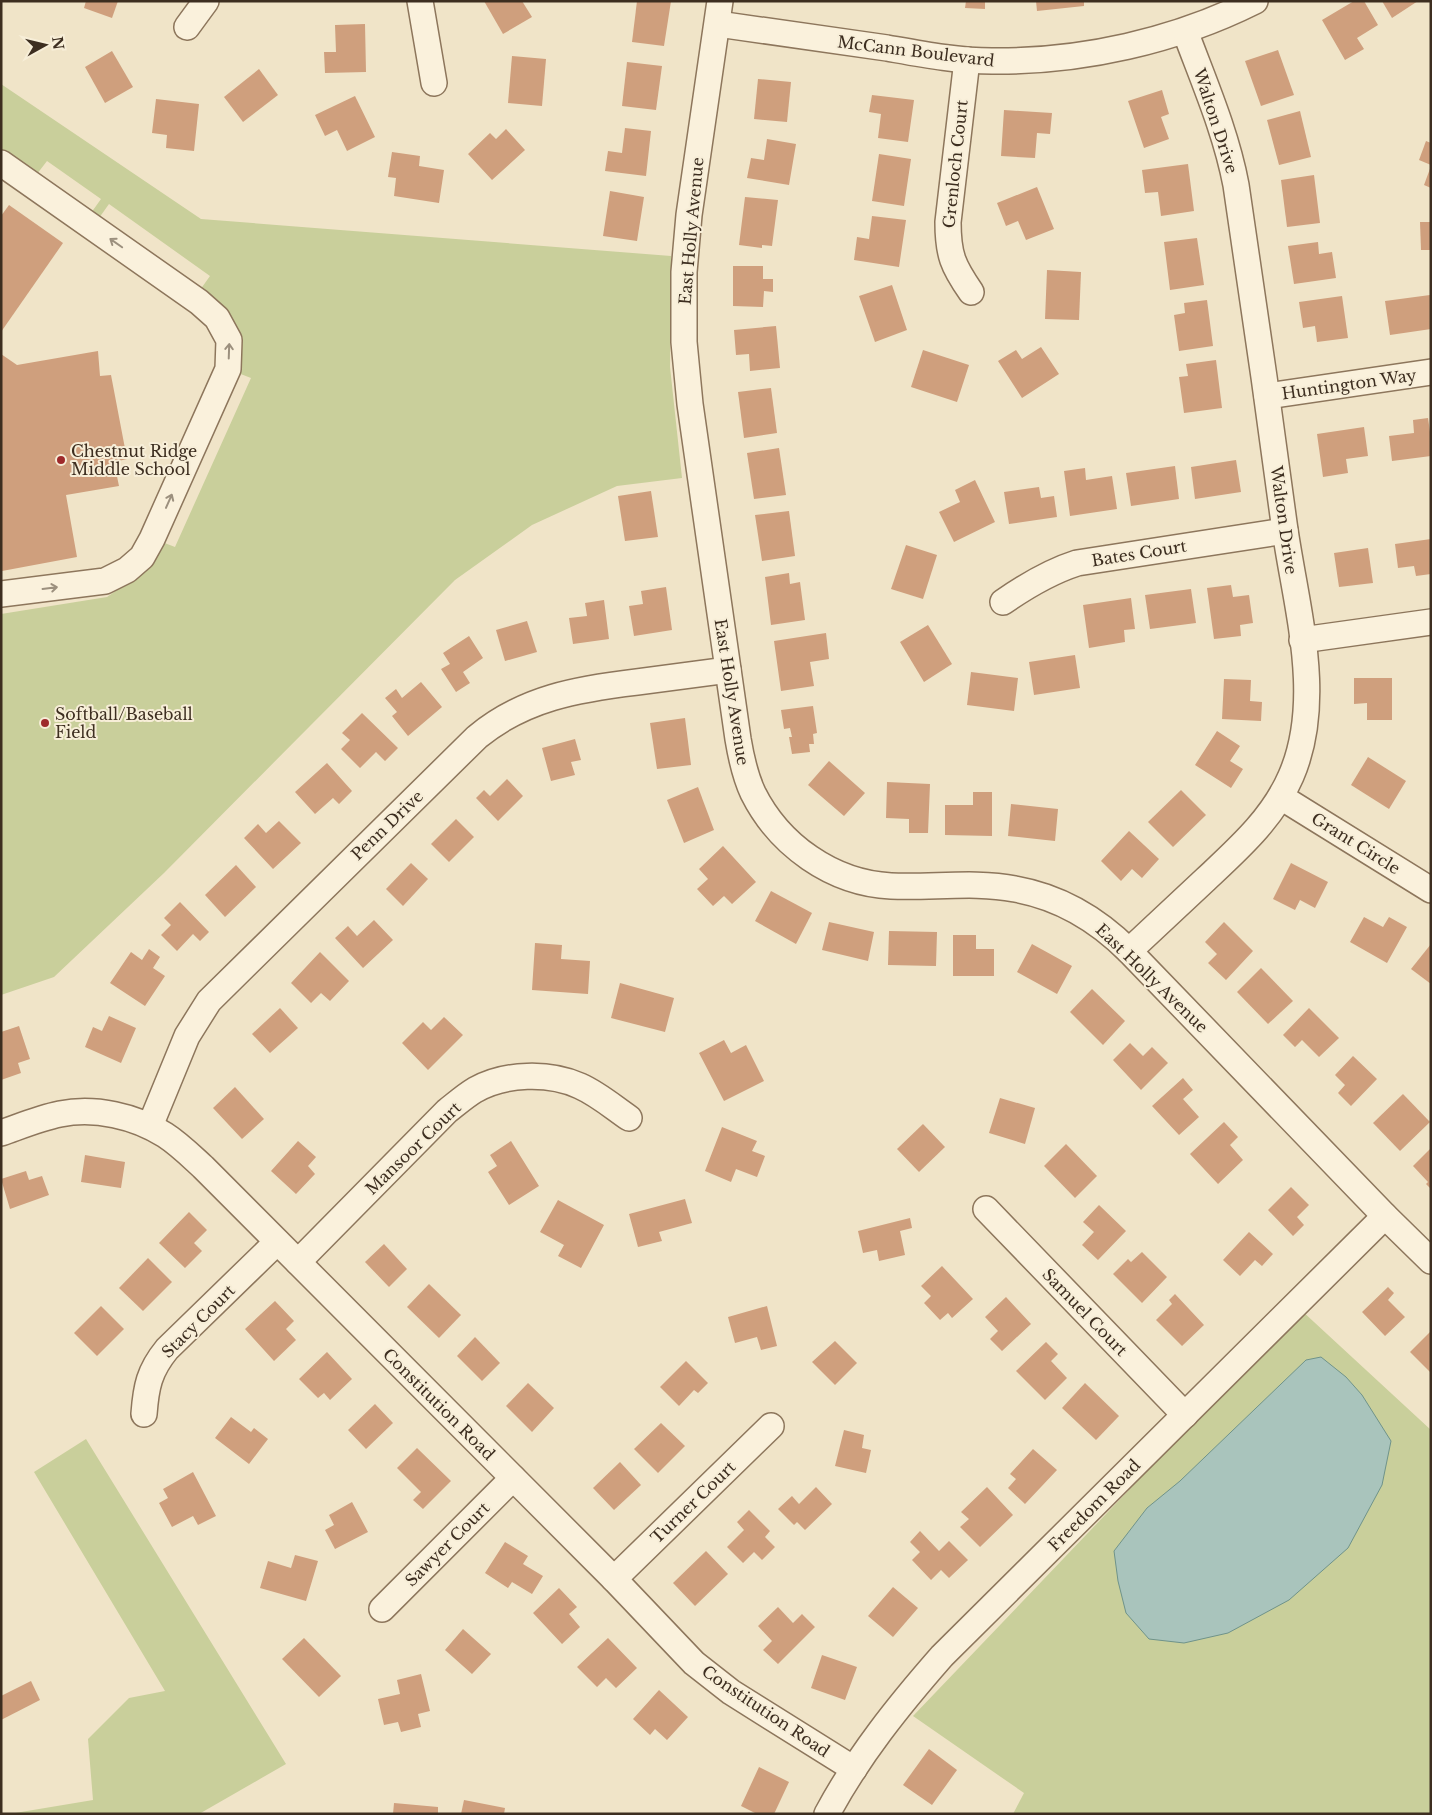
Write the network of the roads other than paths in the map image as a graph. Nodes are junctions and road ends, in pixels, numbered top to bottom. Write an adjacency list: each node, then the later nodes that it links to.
1 (206, 1): 5 (street)
2 (420, 1): 8 (street)
3 (1256, 1): 6 (street, McCann Boulevard)
4 (719, 12): 7 (street, McCann Boulevard); 18 (street, East Holly Avenue)
5 (187, 27)
6 (1185, 31): 7 (street, McCann Boulevard); 12 (street, Walton Drive)
7 (967, 60): 10 (street, Grenloch Court)
8 (434, 83)
9 (1, 163): 14 (street, one-way to 9)
10 (971, 292)
11 (1431, 372): 12 (street, Huntington Way)
12 (1267, 396): 13 (street, Walton Drive)
13 (1285, 531): 15 (street, Bates Court); 17 (street, Walton Drive)
14 (1, 594)
15 (1003, 602)
16 (1431, 622): 17 (street)
17 (1302, 640): 19 (street, Walton Drive)
18 (728, 670): 21 (street, East Holly Avenue); 23 (street, Penn Drive)
19 (1281, 797): 20 (street, Grant Circle); 21 (street, Walton Drive)
20 (1431, 890)
21 (1129, 951): 26 (street, East Holly Avenue)
22 (629, 1118): 29 (street, Mansoor Court)
23 (150, 1126): 24 (street, Constitution Road); 27 (street, Constitution Road)
24 (1, 1133)
25 (986, 1209): 31 (street, Samuel Court)
26 (1385, 1216): 28 (street, East Holly Avenue); 31 (street, Freedom Road)
27 (277, 1242): 29 (street, Constitution Road); 30 (street, Stacy Court)
28 (1431, 1261)
29 (298, 1262): 33 (street, Constitution Road)
30 (144, 1414)
31 (1185, 1415): 36 (street, Freedom Road)
32 (771, 1426): 34 (street, Turner Court)
33 (513, 1478): 34 (street, Constitution Road); 35 (street, Sawyer Court)
34 (614, 1579): 36 (street, Constitution Road)
35 (382, 1609)
36 (854, 1769): 37 (street, Freedom Road)
37 (827, 1814)

